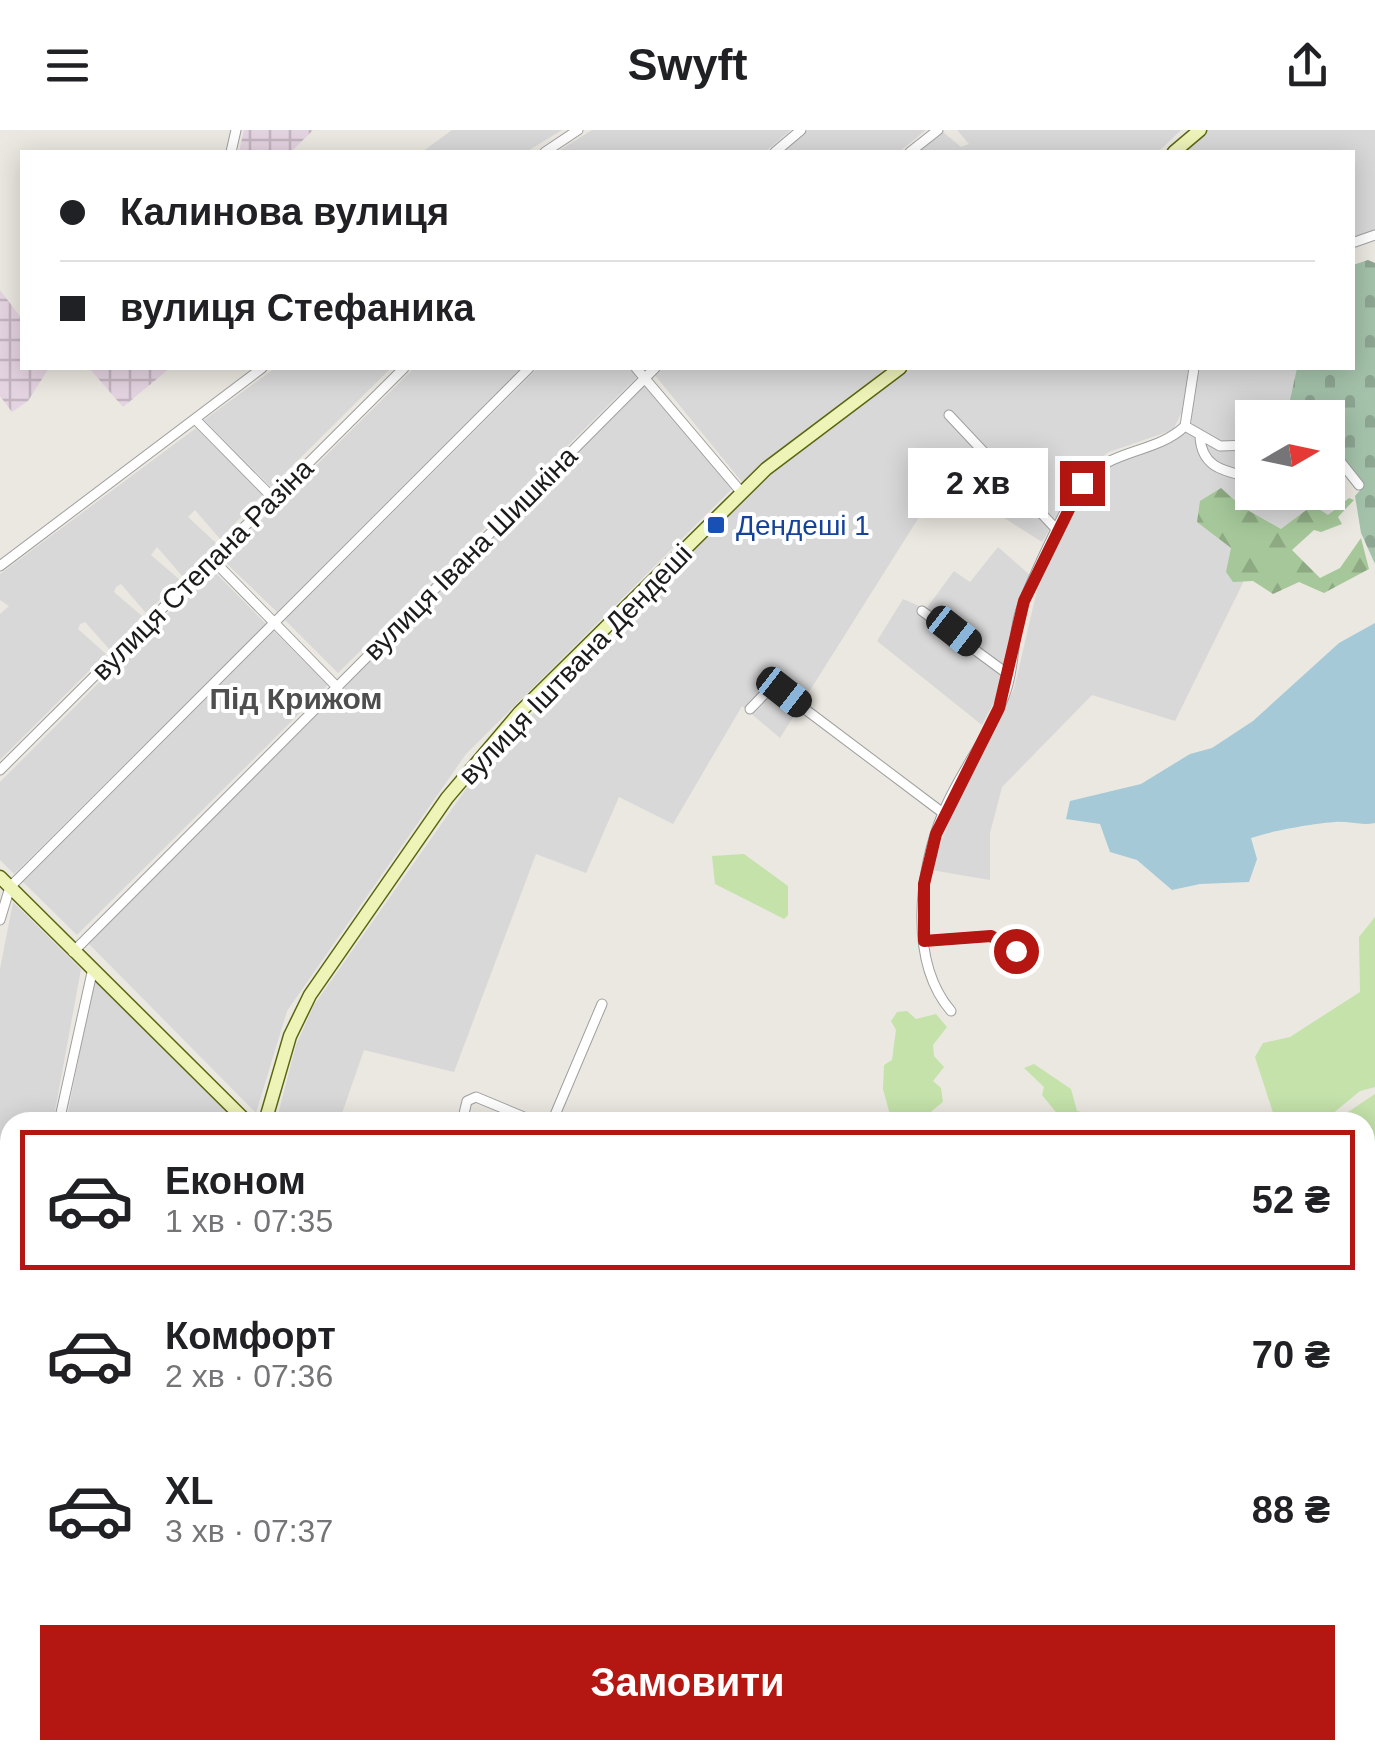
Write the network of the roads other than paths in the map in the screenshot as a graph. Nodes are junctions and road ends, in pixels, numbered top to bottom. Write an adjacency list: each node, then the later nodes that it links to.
1 (578, 130): 5 (street)
2 (801, 130): 6 (street)
3 (938, 130): 7 (street)
4 (1200, 130): 8 (street)
5 (548, 150)
6 (776, 150)
7 (913, 150)
8 (1176, 150)
9 (259, 370): 18 (street)
10 (402, 370): 26 (street, вулиця Степана Разіна)
11 (527, 370): 31 (street)
12 (638, 370): 16 (street)
13 (653, 370): 16 (street, вулиця Івана Шишкіна)
14 (897, 370): 25 (street, вулиця Іштвана Дендеші)
15 (1194, 370): 19 (street)
16 (644, 377): 25 (street); 33 (street, вулиця Івана Шишкіна)
17 (949, 415): 27 (street)
18 (195, 419): 26 (street); 29 (street)
19 (1185, 426): 20 (street); 27 (street)
20 (1200, 438): 21 (street); 23 (street)
21 (1235, 446)
22 (1345, 468): 24 (street)
23 (1235, 473)
24 (1358, 485)
25 (742, 493): 47 (street, вулиця Іштвана Дендеші)
26 (274, 498): 28 (street, вулиця Степана Разіна)
27 (1058, 531): 32 (street)
28 (212, 559): 31 (street); 35 (street, вулиця Степана Разіна)
29 (0, 566)
30 (922, 611): 32 (street)
31 (276, 623): 33 (street); 37 (street)
32 (1010, 675): 36 (street)
33 (338, 688): 41 (street, вулиця Івана Шишкіна)
34 (750, 709): 36 (street)
35 (0, 770)
36 (943, 813): 39 (street)
37 (5, 882): 38 (street); 41 (street)
38 (0, 920)
39 (924, 941): 40 (street); 44 (street)
40 (1016, 951)
41 (74, 952): 42 (street)
42 (92, 968): 45 (street); 46 (street)
43 (602, 1004): 50 (street)
44 (951, 1011)
45 (61, 1112)
46 (237, 1112)
47 (269, 1112)
48 (466, 1112): 49 (street)
49 (509, 1112)
50 (556, 1112)

